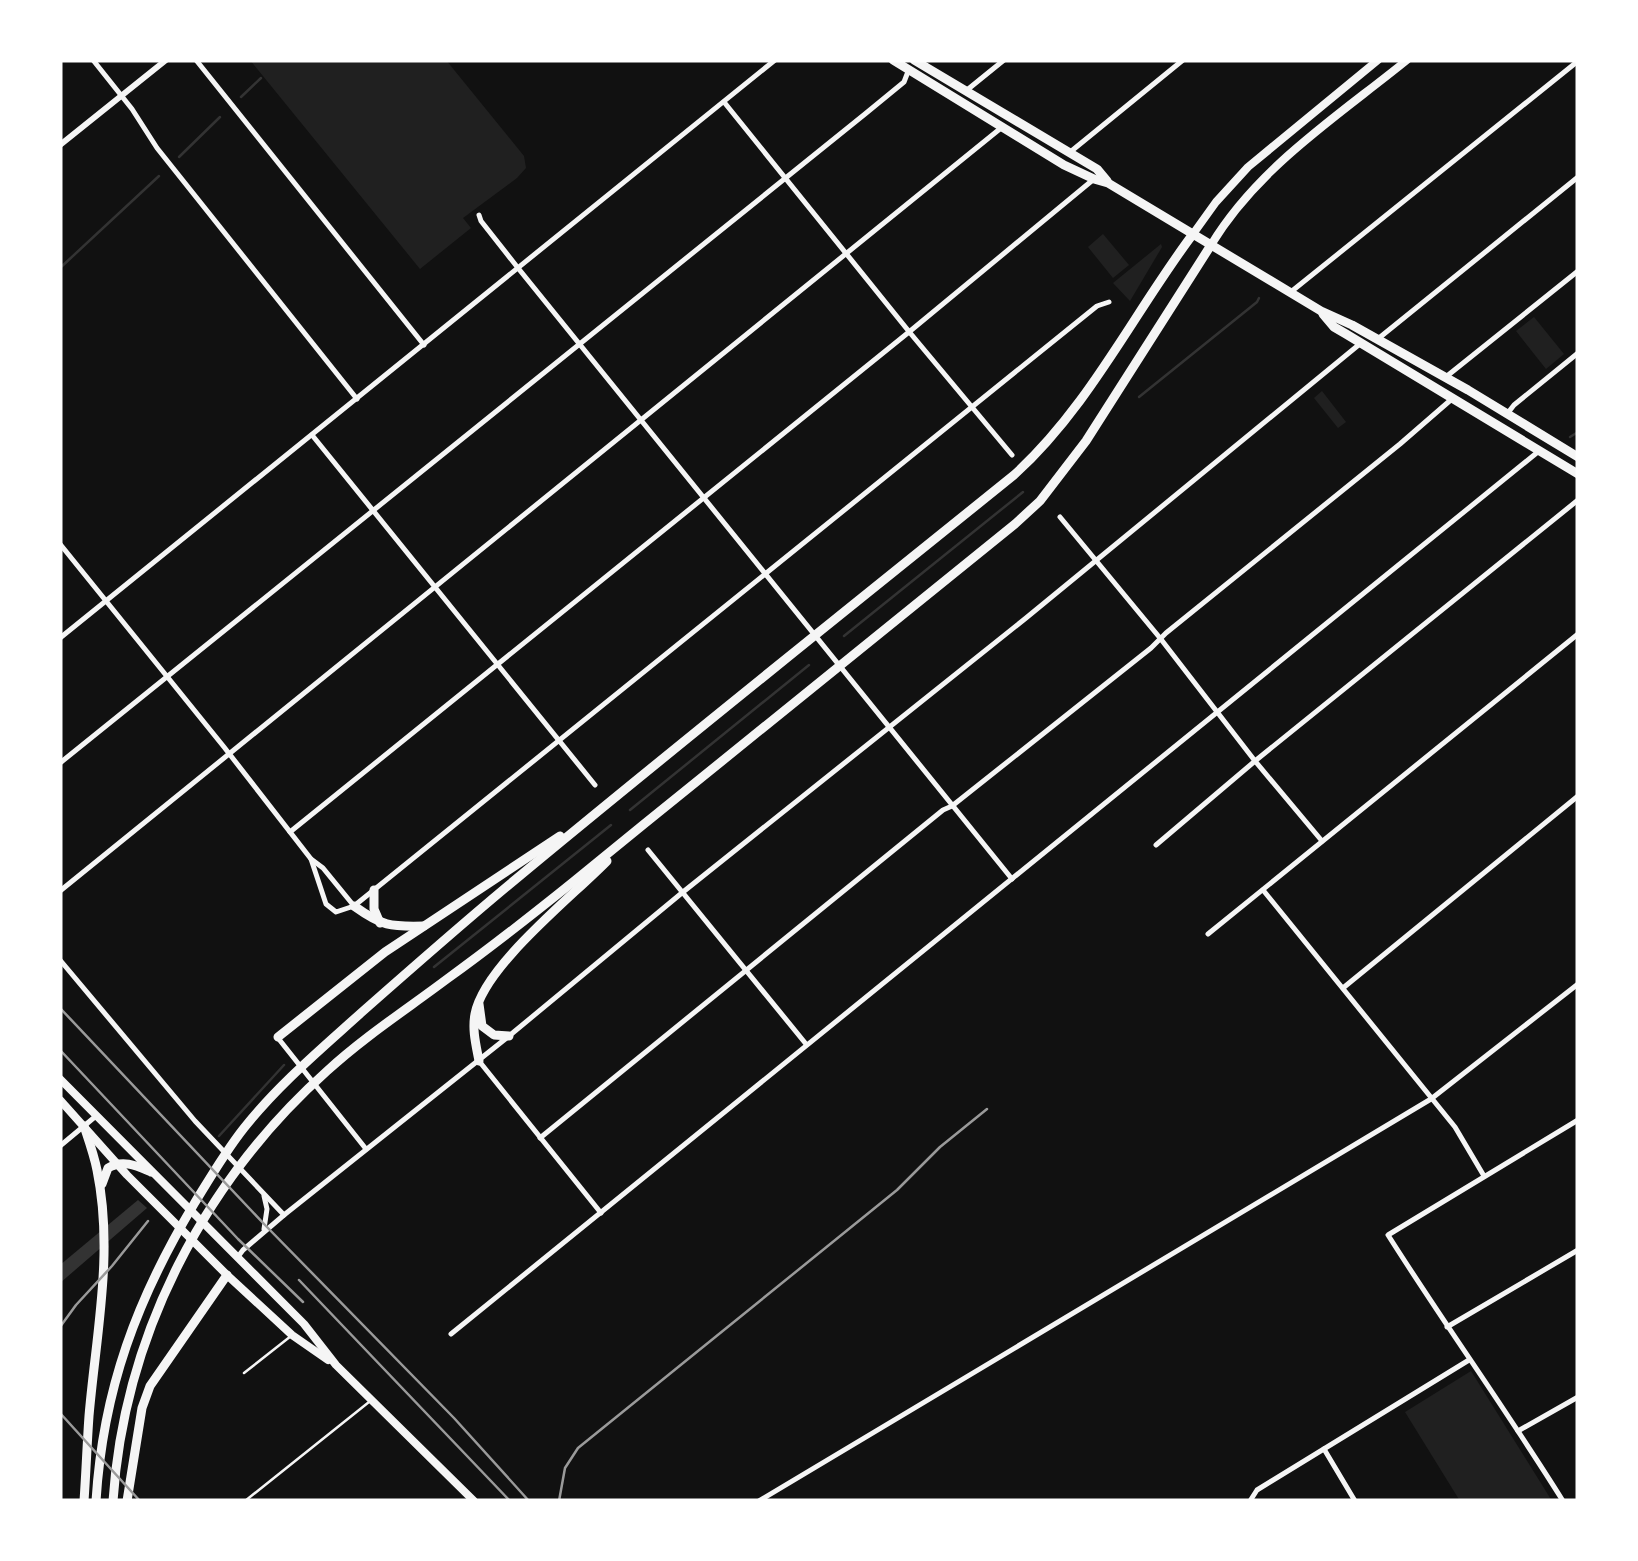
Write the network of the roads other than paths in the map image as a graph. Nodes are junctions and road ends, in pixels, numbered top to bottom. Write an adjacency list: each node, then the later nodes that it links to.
1 (93, 60): 13 (street)
2 (166, 60): 13 (street)
3 (196, 60): 34 (street)
4 (774, 60): 14 (street)
5 (893, 60): 11 (main road)
6 (1004, 60): 12 (street)
7 (1182, 60): 17 (street)
8 (1378, 60): 23 (main road)
9 (1407, 60): 24 (main road)
10 (1578, 61): 28 (street)
11 (911, 65): 12 (main road); 15 (main road); 18 (street)
12 (966, 91): 17 (main road)
13 (122, 96): 16 (street); 39 (street)
14 (724, 102): 18 (street); 26 (street)
15 (1001, 128): 20 (main road); 25 (street)
16 (60, 145)
17 (1070, 152): 21 (main road)
18 (786, 178): 25 (street); 35 (street)
19 (1578, 178): 32 (street)
20 (1094, 179): 21 (main road); 31 (street)
21 (1108, 184): 23 (main road)
22 (478, 215): 26 (street)
23 (1192, 234): 24 (main road); 58 (main road)
24 (1212, 245): 28 (main road); 62 (main road)
25 (848, 254): 31 (street); 42 (street)
26 (518, 268): 34 (street); 35 (street)
27 (1578, 271): 37 (street)
28 (1290, 292): 30 (main road)
29 (1109, 302): 40 (street)
30 (1322, 312): 32 (main road); 33 (main road)
31 (909, 332): 40 (street); 48 (street)
32 (1377, 340): 37 (main road)
33 (1361, 343): 38 (main road); 53 (street)
34 (424, 345): 39 (street)
35 (580, 345): 42 (street); 50 (street)
36 (1578, 353): 41 (street)
37 (1445, 378): 41 (main road)
38 (1454, 398): 44 (main road); 60 (street)
39 (357, 399): 43 (street)
40 (972, 408): 45 (street); 54 (street)
41 (1507, 414): 46 (main road)
42 (642, 421): 48 (street); 55 (street)
43 (312, 435): 50 (street); 56 (street)
44 (1540, 450): 47 (main road); 64 (street)
45 (1012, 455)
46 (1578, 457)
47 (1578, 474)
48 (703, 498): 54 (street); 61 (street)
49 (1578, 500): 69 (street)
50 (374, 511): 55 (street); 63 (street)
51 (1060, 517): 53 (street)
52 (60, 544): 56 (street)
53 (1096, 560): 60 (street); 65 (street)
54 (765, 574): 58 (street); 66 (street)
55 (436, 588): 61 (street); 67 (street)
56 (106, 601): 59 (street); 63 (street)
57 (1578, 634): 76 (street)
58 (814, 635): 62 (street); 72 (main road)
59 (60, 638)
60 (1160, 638): 64 (street); 73 (street)
61 (498, 664): 66 (street); 74 (street)
62 (840, 666): 65 (street); 75 (main road)
63 (168, 677): 67 (street); 68 (street)
64 (1216, 712): 69 (street); 80 (street)
65 (888, 727): 73 (street); 84 (street)
66 (559, 741): 70 (street); 81 (street)
67 (229, 754): 74 (street); 83 (street)
68 (61, 760)
69 (1255, 761): 76 (street); 77 (street)
70 (596, 784)
71 (1578, 798): 92 (street)
72 (610, 802): 87 (main road); 130 (main road)
73 (952, 806): 80 (street); 90 (street)
74 (290, 832): 79 (street)
75 (634, 832): 93 (main road); 131 (main road)
76 (1322, 842): 82 (street)
77 (1156, 845)
78 (648, 850): 84 (street)
79 (311, 859): 85 (street); 85 (street)
80 (1012, 879): 96 (street)
81 (374, 890): 85 (street); 86 (main road)
82 (1263, 890): 88 (street); 92 (street)
83 (60, 891)
84 (683, 892): 90 (street); 94 (street)
85 (354, 906): 86 (main road)
86 (380, 922): 87 (main road)
87 (427, 926): 95 (main road)
88 (1208, 934)
89 (60, 960): 111 (street)
90 (745, 970): 96 (street); 105 (street)
91 (1578, 984): 99 (street)
92 (1342, 988): 99 (street)
93 (478, 1001): 94 (main road); 97 (main road)
94 (510, 1036): 97 (street)
95 (278, 1037): 107 (street)
96 (806, 1044): 113 (street)
97 (479, 1061): 105 (street); 107 (street)
98 (60, 1079): 101 (main road)
99 (1431, 1099): 110 (street); 135 (street)
100 (60, 1100): 103 (main road)
101 (96, 1116): 103 (street); 109 (main road)
102 (1576, 1122): 104 (street); 110 (street)
103 (84, 1126): 106 (street); 108 (main road); 112 (main road)
104 (1578, 1130)
105 (540, 1138): 113 (street)
106 (60, 1146)
107 (366, 1149): 114 (street)
108 (117, 1164): 109 (main road); 112 (main road); 118 (main road)
109 (151, 1172): 117 (main road)
110 (1484, 1176): 119 (street)
111 (263, 1193): 114 (street); 115 (street)
112 (102, 1197): 129 (main road)
113 (601, 1213): 120 (street)
114 (284, 1215): 115 (street)
115 (263, 1232): 117 (street)
116 (1578, 1250): 119 (street)
117 (238, 1258): 118 (main road); 123 (main road)
118 (226, 1275): 121 (main road); 132 (main road)
119 (1448, 1327): 122 (street)
120 (451, 1334)
121 (292, 1335): 123 (main road); 124 (lane)
122 (1469, 1360): 127 (street); 128 (street)
123 (336, 1365): 126 (main road)
124 (244, 1373)
125 (1578, 1397): 127 (street)
126 (372, 1400): 133 (lane); 134 (main road)
127 (1518, 1431): 138 (street)
128 (1324, 1449): 136 (street); 137 (street)
129 (84, 1501)
130 (96, 1501)
131 (113, 1501)
132 (126, 1501)
133 (245, 1501)
134 (474, 1501)
135 (759, 1501)
136 (1250, 1501)
137 (1355, 1501)
138 (1563, 1501)

